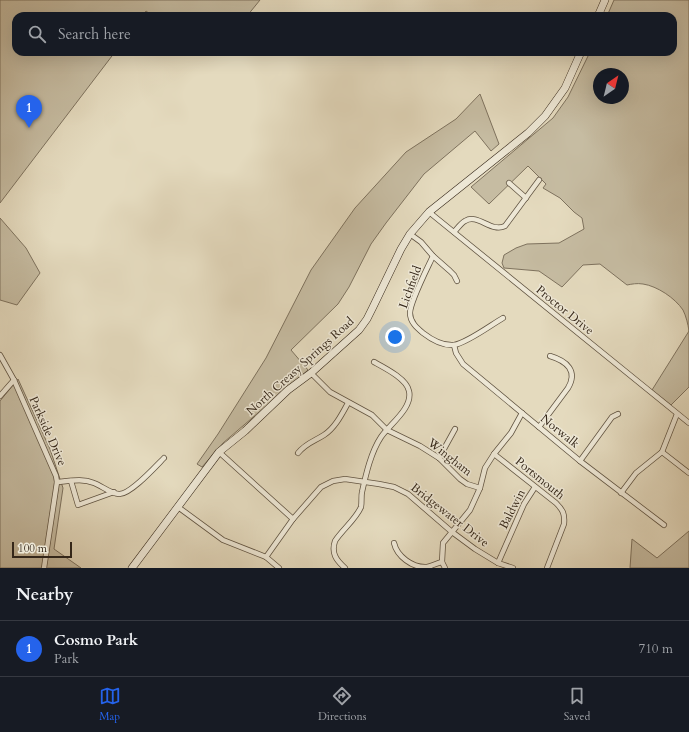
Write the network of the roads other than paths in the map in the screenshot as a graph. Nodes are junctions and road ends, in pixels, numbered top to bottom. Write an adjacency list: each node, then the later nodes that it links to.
1 (605, 0): 2 (street)
2 (600, 12)
3 (579, 56): 7 (street, North Creasy Springs Road)
4 (539, 180): 6 (street)
5 (509, 183): 6 (street)
6 (526, 198): 8 (street)
7 (429, 212): 8 (street, Proctor Drive); 9 (street, North Creasy Springs Road)
8 (454, 232): 23 (street, Proctor Drive)
9 (410, 234): 10 (street); 17 (street, North Creasy Springs Road)
10 (432, 256): 11 (street); 13 (street, Lichfield)
11 (457, 281)
12 (503, 318): 13 (street)
13 (454, 345): 21 (street, Norwalk)
14 (0, 355): 18 (street, Parkside Drive)
15 (550, 356): 25 (street)
16 (374, 362): 27 (street)
17 (311, 373): 20 (street, Wingham); 28 (street, North Creasy Springs Road)
18 (14, 380): 19 (street); 38 (street, Parkside Drive)
19 (0, 396)
20 (348, 403): 27 (street, Wingham); 30 (street)
21 (522, 413): 25 (street, Norwalk); 31 (street)
22 (618, 414): 34 (street)
23 (677, 414): 24 (street, Proctor Drive); 29 (street)
24 (689, 423)
25 (539, 427): 34 (street, Norwalk)
26 (455, 429): 33 (street)
27 (387, 430): 33 (street, Wingham); 37 (street)
28 (219, 452): 43 (street, North Creasy Springs Road); 44 (street)
29 (662, 452): 35 (street); 42 (street)
30 (298, 453)
31 (494, 454): 39 (street, Portsmouth); 40 (street)
32 (164, 458): 41 (street)
33 (439, 458): 40 (street, Wingham)
34 (580, 460): 42 (street, Norwalk)
35 (689, 473)
36 (71, 481): 38 (street); 41 (street); 41 (street)
37 (364, 481): 44 (street, Bridgewater Drive); 46 (street, Bridgewater Drive); 54 (street)
38 (58, 482): 51 (street, Parkside Drive)
39 (535, 487): 50 (street, Baldwin); 57 (street, Portsmouth)
40 (480, 488): 46 (street)
41 (114, 492)
42 (621, 493): 45 (street, Norwalk)
43 (178, 507): 48 (street); 52 (street, North Creasy Springs Road)
44 (292, 519): 48 (street, Bridgewater Drive)
45 (664, 525)
46 (452, 532): 49 (street); 50 (street, Bridgewater Drive)
47 (394, 543): 49 (street)
48 (266, 557): 53 (street)
49 (442, 562): 55 (street)
50 (498, 563): 56 (street, Bridgewater Drive)
51 (44, 568)
52 (132, 568)
53 (278, 568)
54 (345, 568)
55 (445, 568)
56 (513, 568)
57 (547, 568)

